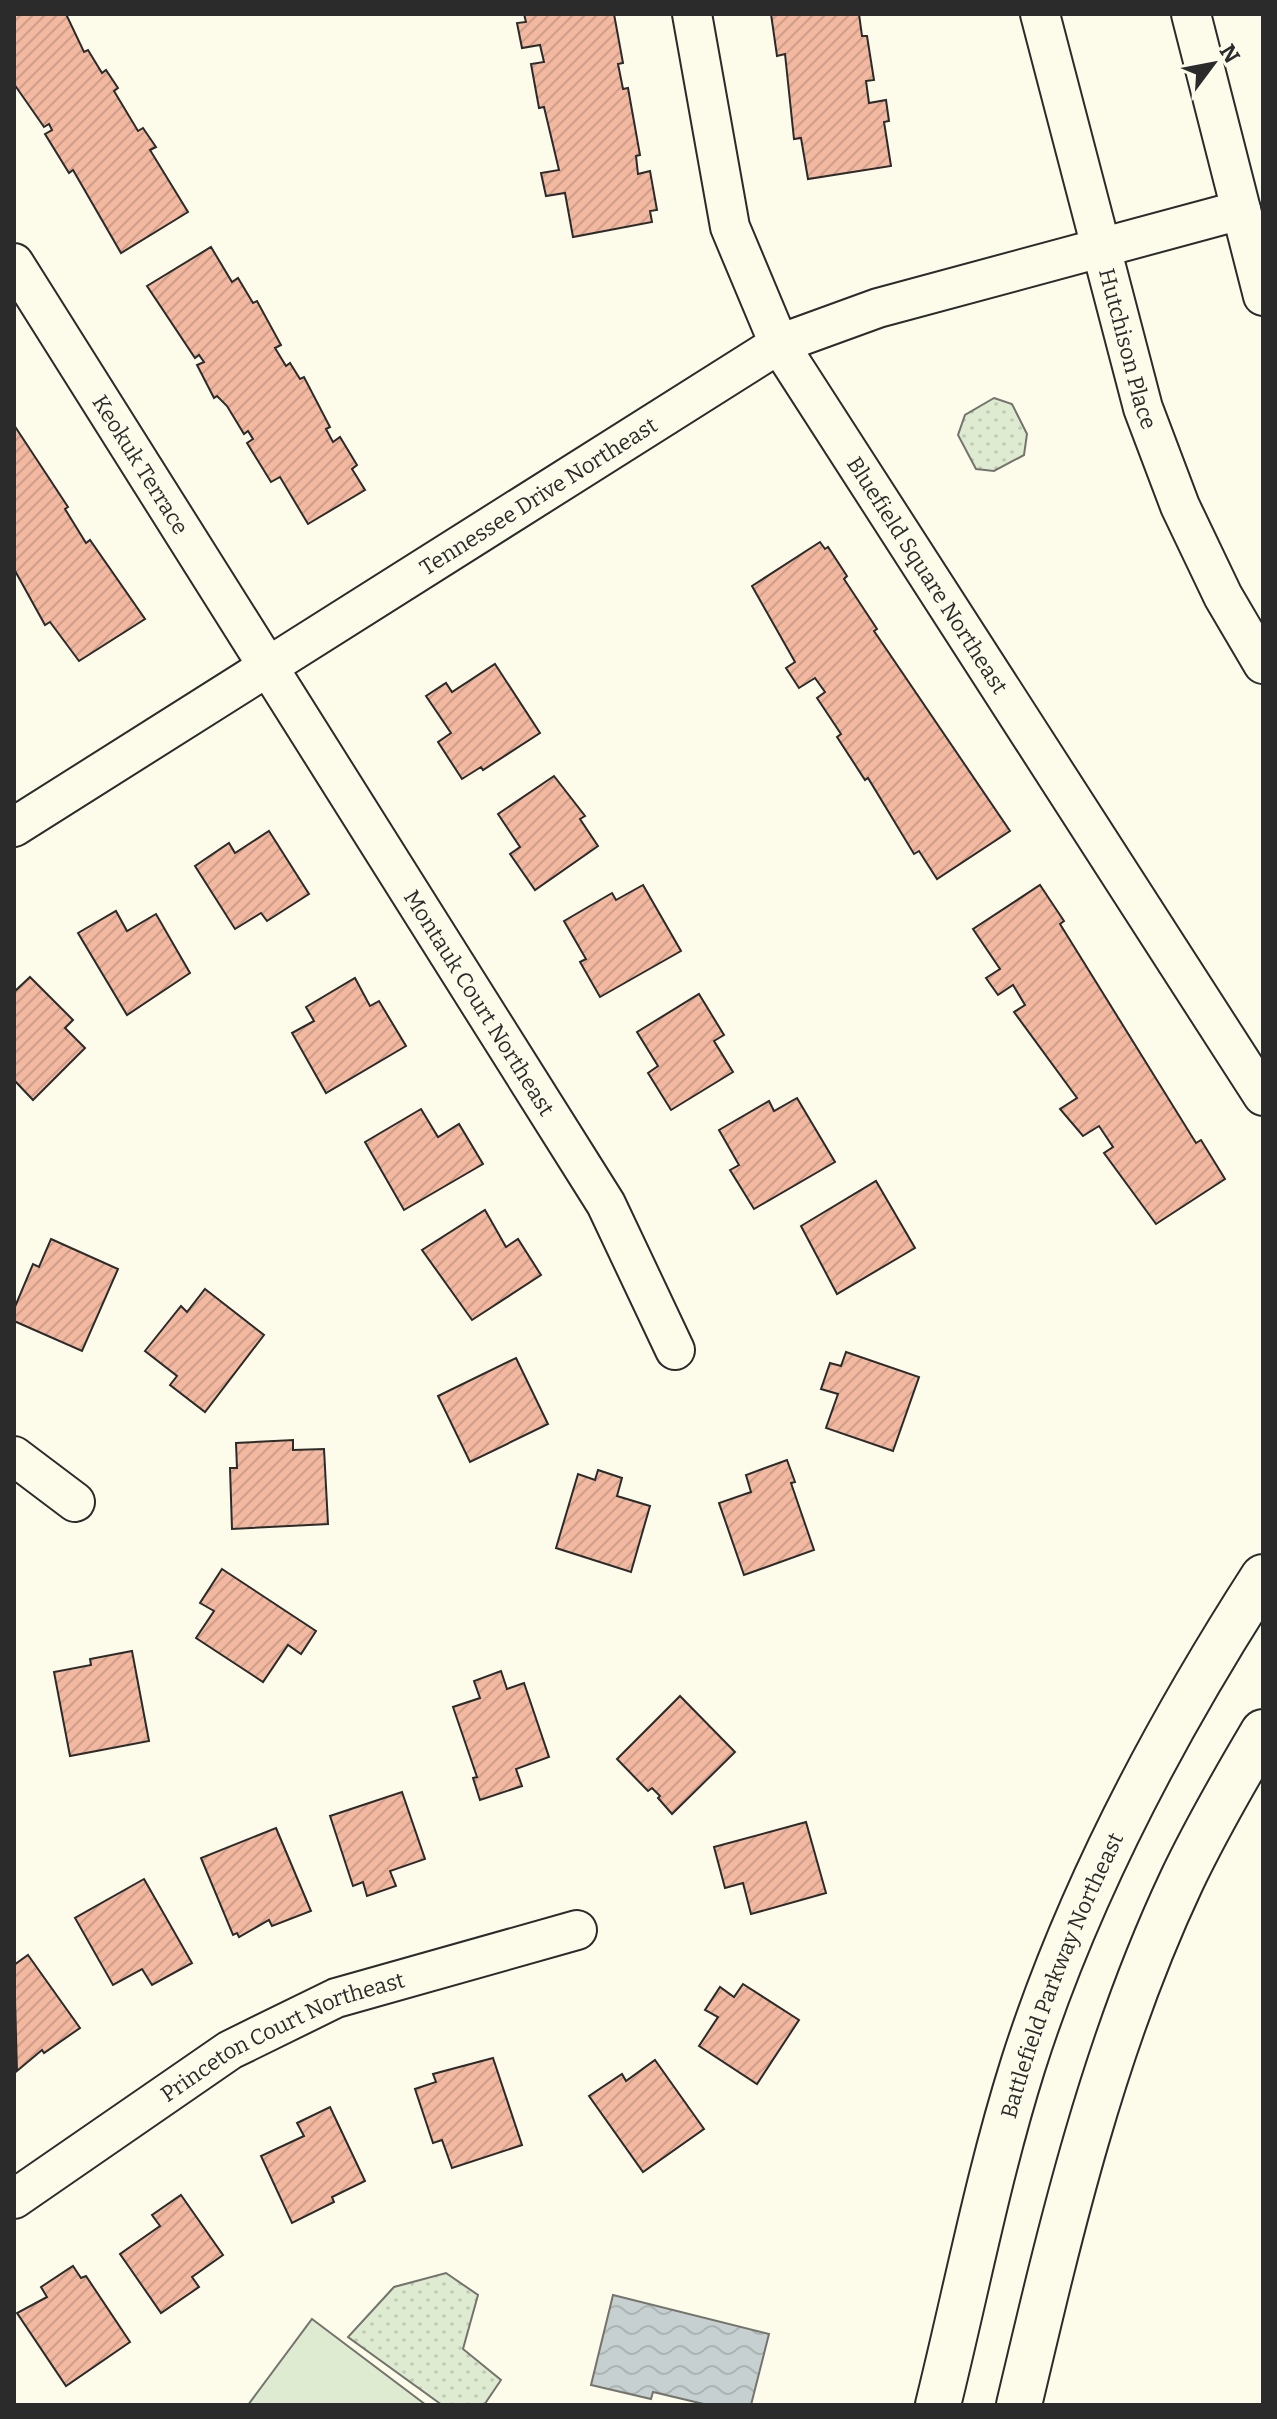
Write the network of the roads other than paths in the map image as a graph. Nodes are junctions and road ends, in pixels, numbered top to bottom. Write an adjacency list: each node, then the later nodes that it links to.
1 (692, 14): 8 (street, Bluefield Square Northeast)
2 (1040, 14): 5 (street, Hutchison Place)
3 (1191, 14): 4 (street)
4 (1241, 210): 5 (street, Tennessee Drive Northeast); 7 (street)
5 (1100, 250): 8 (street, Tennessee Drive Northeast); 9 (street, Hutchison Place)
6 (14, 263): 10 (street, Keokuk Terrace)
7 (1263, 296)
8 (779, 344): 10 (street, Tennessee Drive Northeast); 12 (street, Bluefield Square Northeast)
9 (1263, 664)
10 (267, 665): 11 (street, Tennessee Drive Northeast); 13 (street, Montauk Court Northeast)
11 (14, 827)
12 (1263, 1096)
13 (675, 1350)
14 (14, 1456): 15 (street)
15 (75, 1502)
16 (1263, 1577): 20 (main road, Battlefield Parkway Northeast)
17 (1263, 1732): 21 (main road)
18 (577, 1930): 19 (street, Princeton Court Northeast)
19 (14, 2199)
20 (938, 2405)
21 (1019, 2405)

